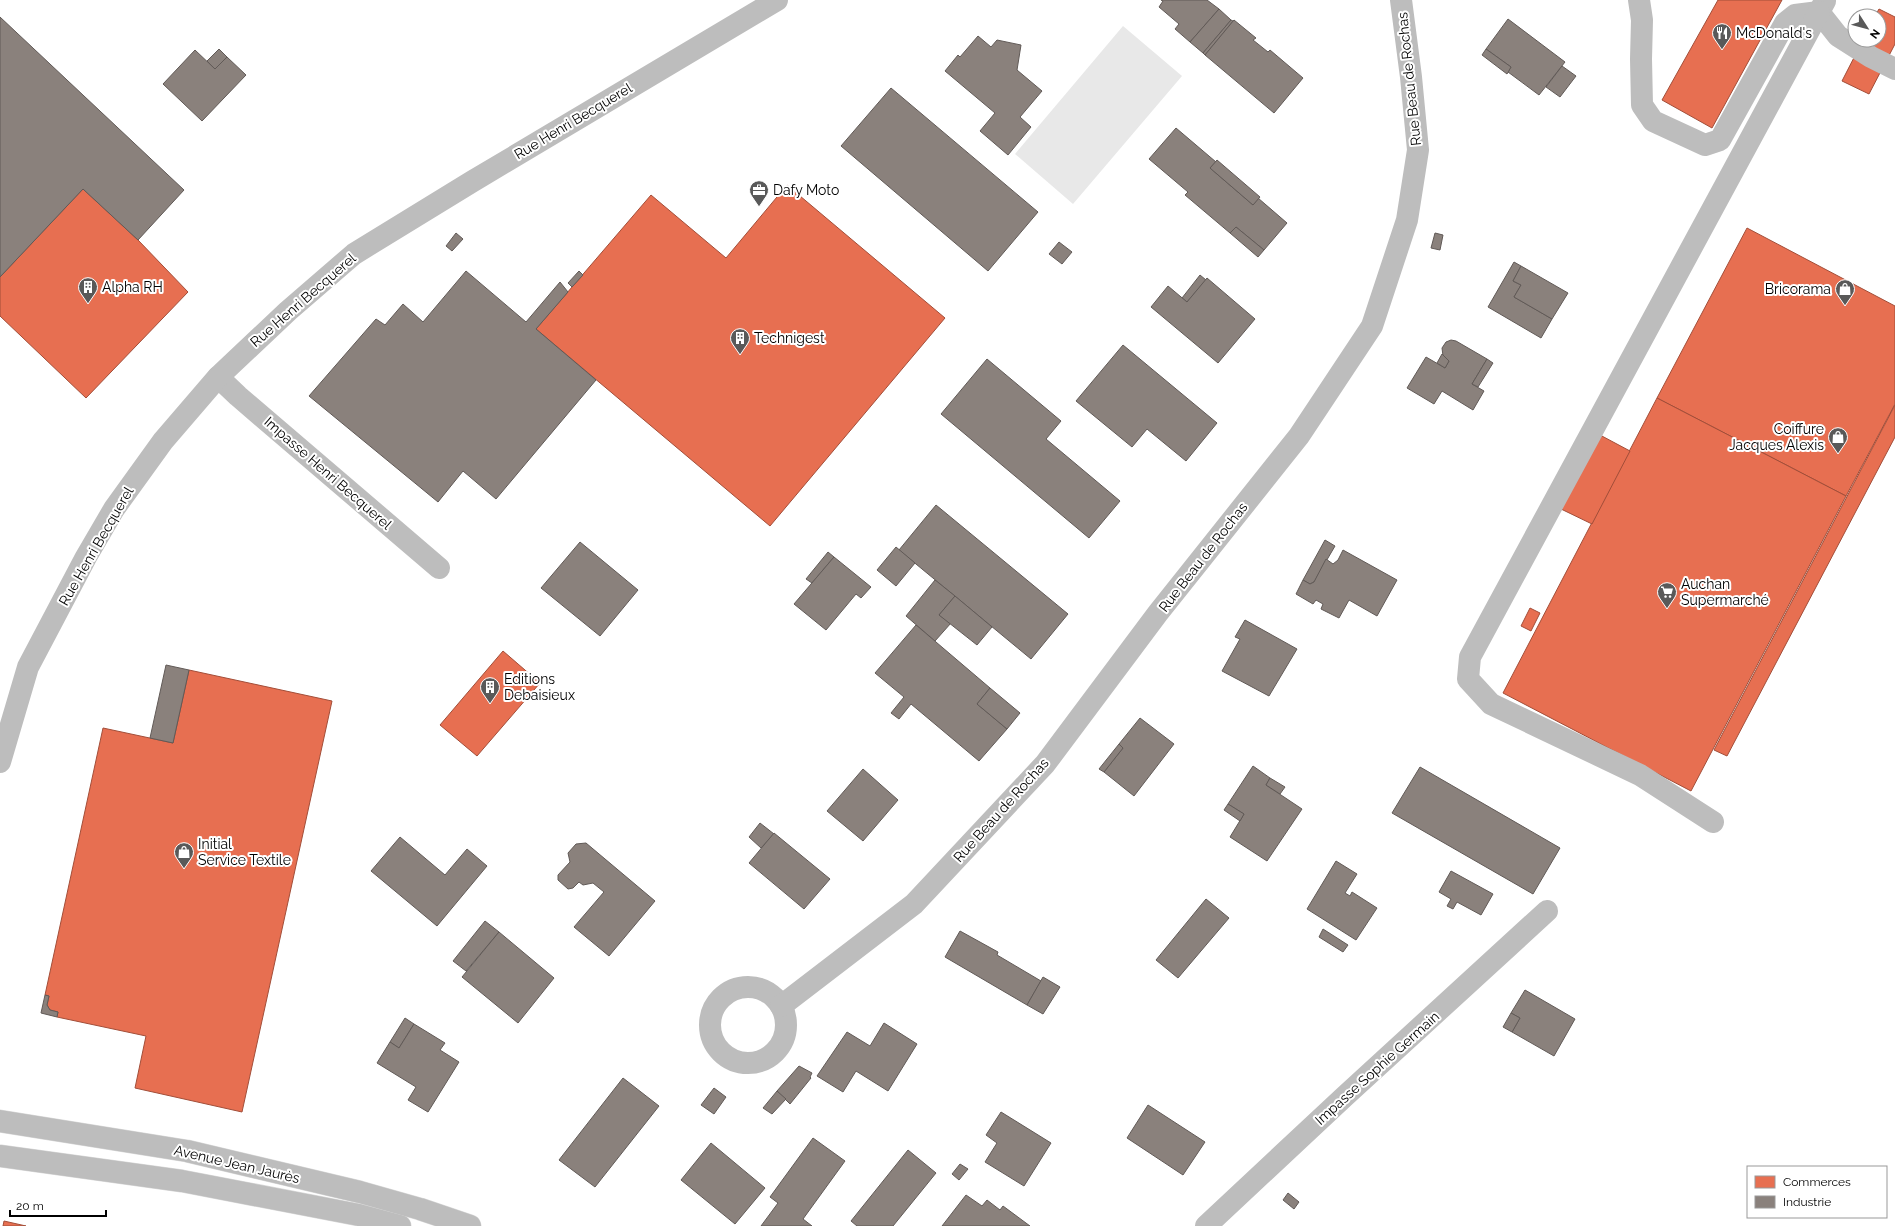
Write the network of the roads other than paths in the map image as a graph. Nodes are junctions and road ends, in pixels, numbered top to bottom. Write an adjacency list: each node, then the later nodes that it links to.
1 (777, 0): 6 (street, Rue Henri Becquerel)
2 (1401, 0): 11 (street, Rue Beau de Rochas)
3 (1639, 0): 4 (street)
4 (1822, 6): 5 (street); 9 (street)
5 (1895, 69)
6 (218, 377): 7 (street, Impasse Henri Becquerel); 8 (street, Rue Henri Becquerel)
7 (439, 568)
8 (0, 762)
9 (1713, 822)
10 (1547, 911): 16 (street, Impasse Sophie Germain)
11 (781, 1006)
12 (0, 1121): 15 (street, Avenue Jean Jaurès)
13 (0, 1156): 14 (street, Avenue Jean Jaurès)
14 (400, 1226)
15 (470, 1226)
16 (1206, 1226)

